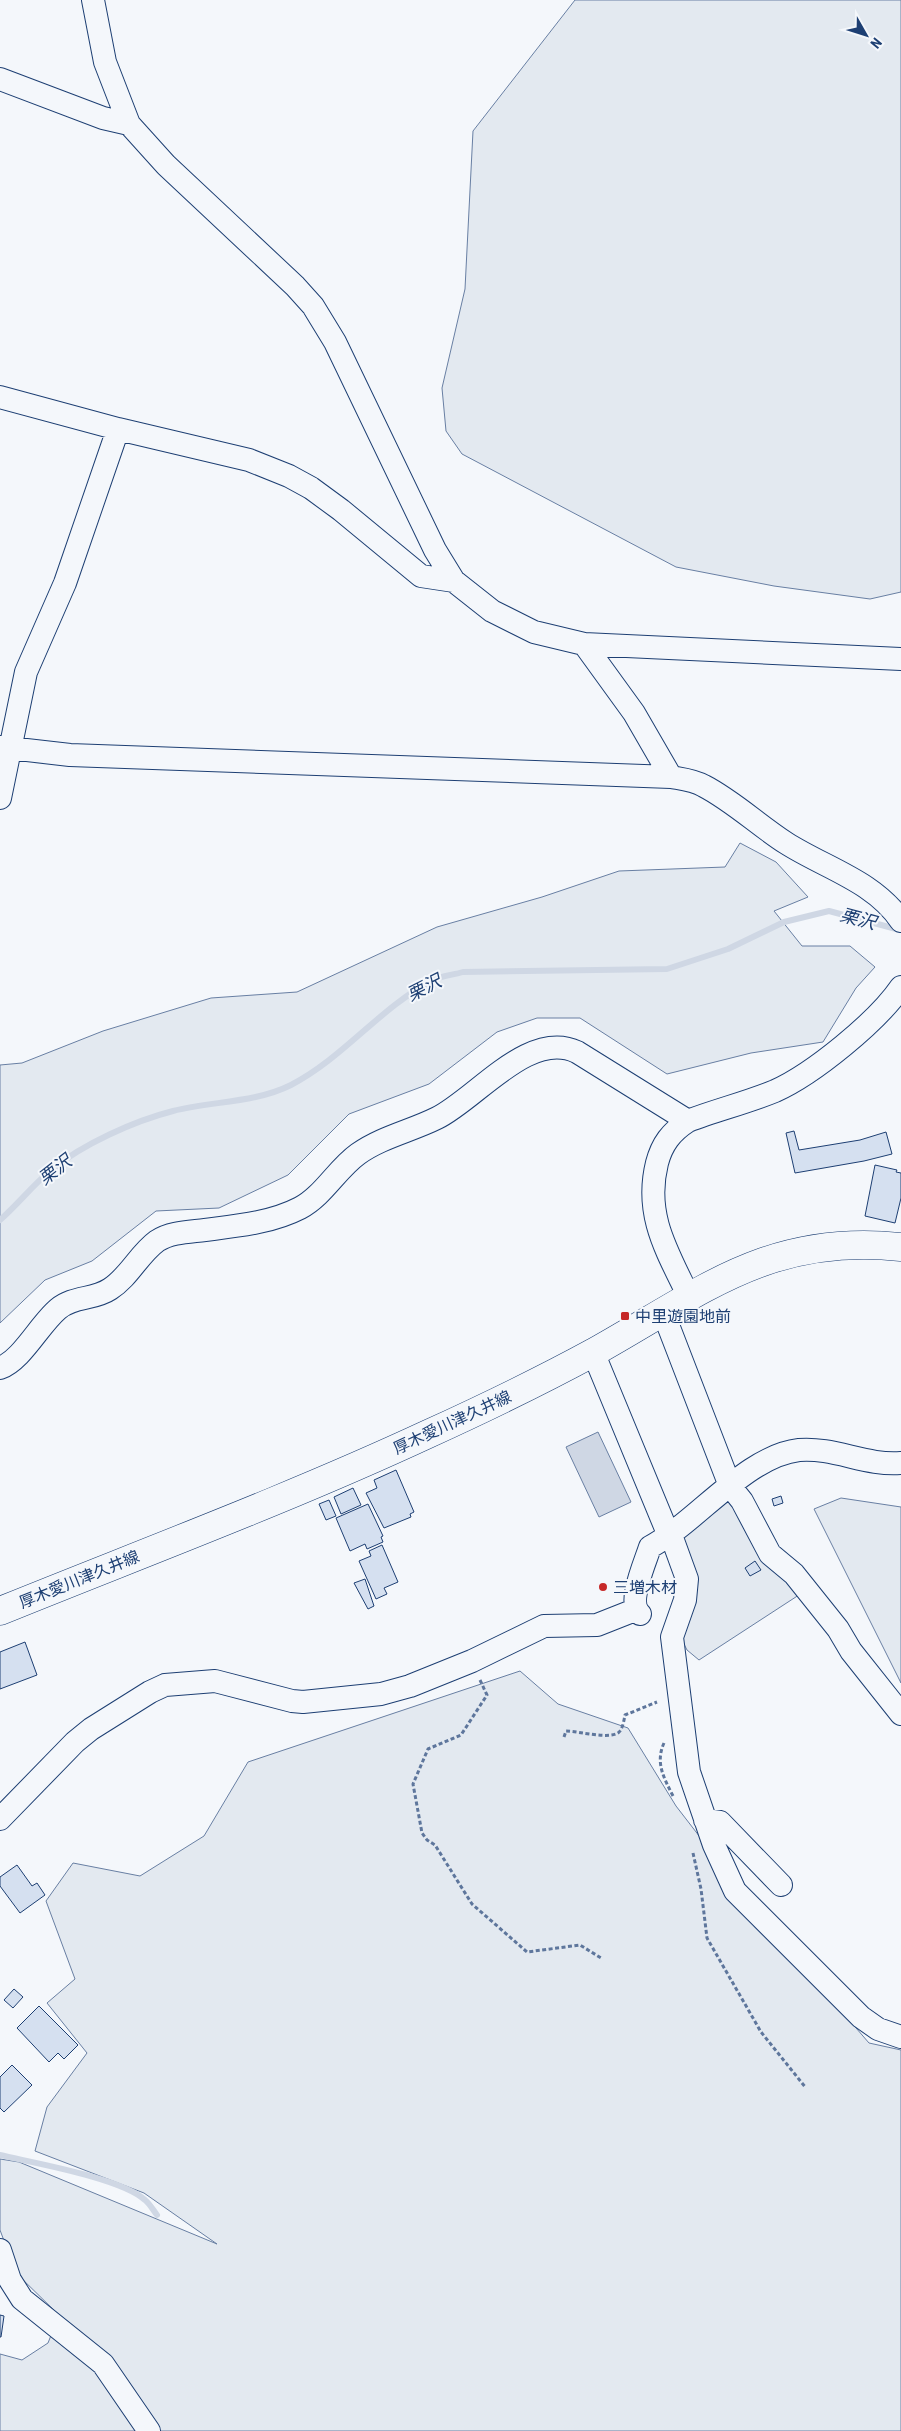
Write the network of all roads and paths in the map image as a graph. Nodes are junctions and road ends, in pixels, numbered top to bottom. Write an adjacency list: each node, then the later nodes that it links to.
1 (93, 0): 3 (street)
2 (0, 80): 3 (street)
3 (129, 124): 6 (street)
4 (0, 398): 5 (street)
5 (118, 429): 6 (street); 9 (street)
6 (454, 581): 7 (street)
7 (584, 644): 8 (street); 10 (street)
8 (901, 659)
9 (5, 748): 10 (street); 11 (street)
10 (671, 777): 12 (street)
11 (0, 798)
12 (901, 921)
13 (901, 987): 14 (street)
14 (688, 1121): 16 (street); 19 (street)
15 (901, 1248): 16 (main road, 厚木愛川津久井線)
16 (689, 1297): 17 (main road, 厚木愛川津久井線)
17 (664, 1312): 18 (main road, 厚木愛川津久井線); 21 (street)
18 (593, 1352): 22 (street); 23 (main road, 厚木愛川津久井線)
19 (0, 1368)
20 (901, 1463): 21 (street)
21 (730, 1486): 22 (street); 26 (street)
22 (670, 1536): 24 (street); 31 (street)
23 (0, 1612)
24 (472, 1661): 30 (street); 34 (path)
25 (657, 1702): 27 (path)
26 (901, 1714)
27 (564, 1737)
28 (665, 1740): 29 (path)
29 (676, 1801)
30 (0, 1819)
31 (705, 1820): 33 (street); 35 (street)
32 (692, 1847): 36 (path)
33 (781, 1885)
34 (602, 1958)
35 (901, 2037)
36 (806, 2088)
37 (0, 2250): 38 (street)
38 (149, 2431)

